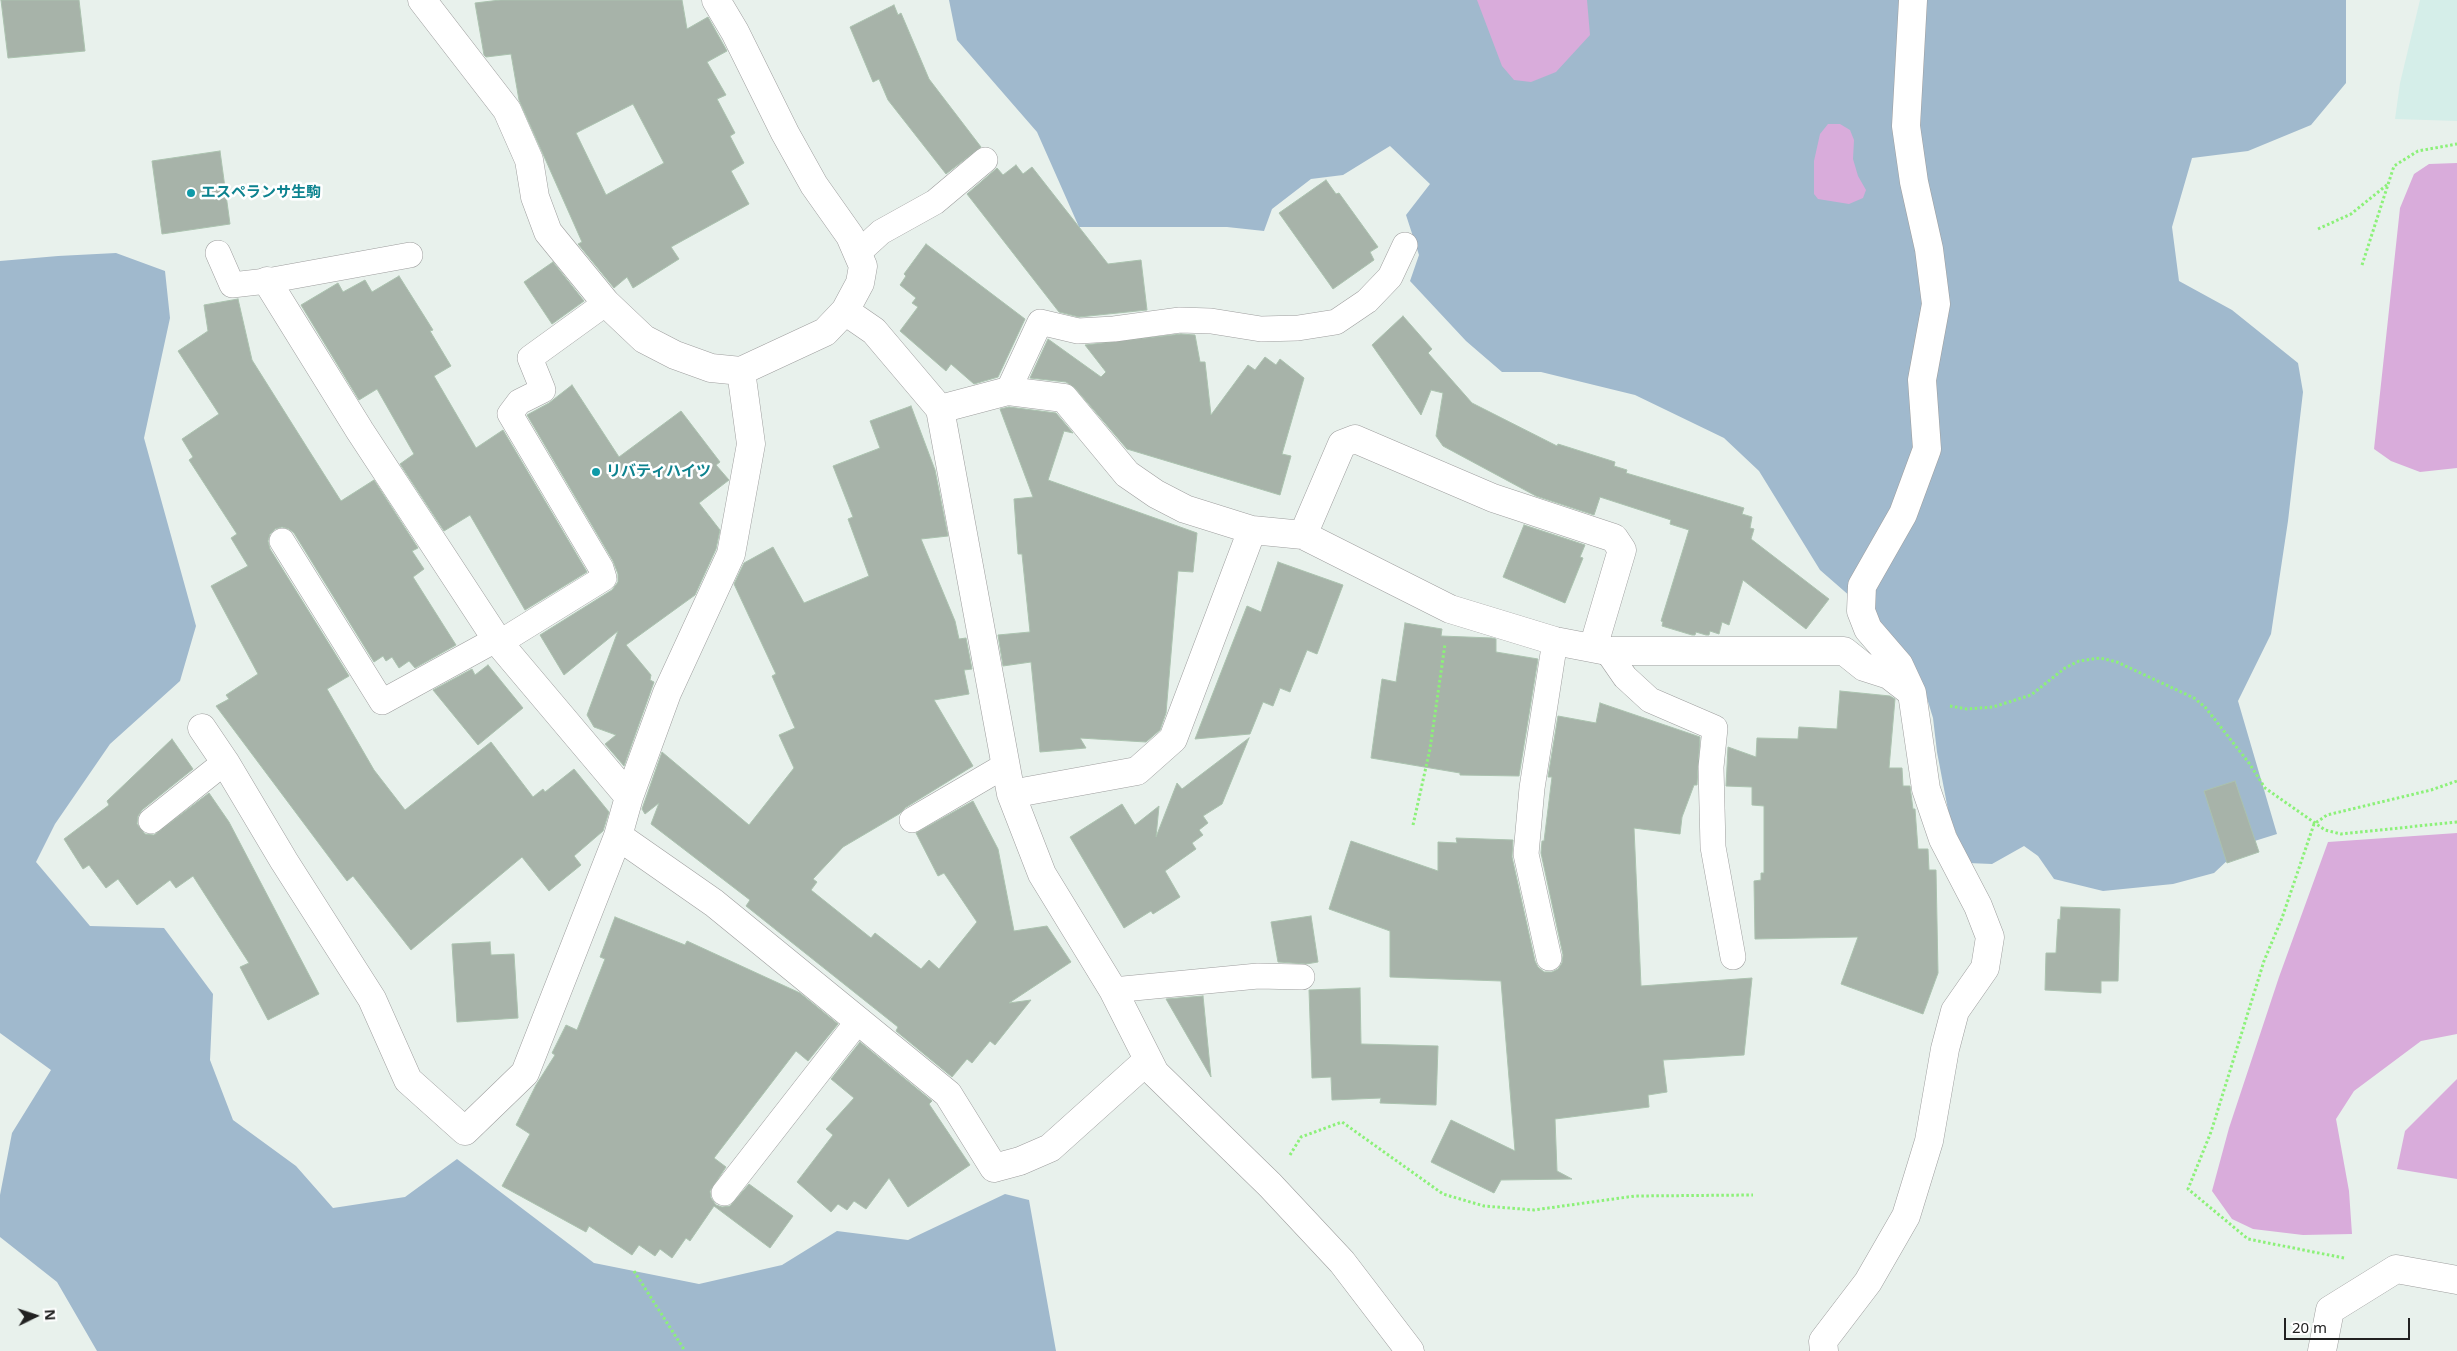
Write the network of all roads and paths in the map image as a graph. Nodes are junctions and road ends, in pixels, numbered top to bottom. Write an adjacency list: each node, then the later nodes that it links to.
1 (422, 0): 14 (street)
2 (716, 0): 10 (street)
3 (1913, 0): 26 (street)
4 (2457, 144): 6 (path)
5 (985, 160): 10 (lane)
6 (2388, 184): 7 (path); 12 (path)
7 (2318, 229)
8 (1405, 245): 17 (lane)
9 (218, 253): 13 (lane)
10 (857, 254): 15 (street)
11 (410, 255): 13 (lane)
12 (2362, 264)
13 (267, 281): 23 (street)
14 (606, 304): 16 (street); 23 (lane)
15 (845, 311): 16 (street); 18 (street)
16 (741, 372): 32 (street)
17 (1008, 391): 18 (street); 19 (street)
18 (940, 409): 29 (street)
19 (1252, 530): 20 (street); 31 (street)
20 (1303, 535): 22 (street); 25 (street)
21 (282, 541): 23 (lane)
22 (1450, 609): 24 (street); 37 (path)
23 (498, 641): 32 (street)
24 (1554, 641): 25 (street); 40 (lane)
25 (1600, 649): 26 (street); 39 (lane)
26 (1912, 692): 36 (path); 53 (street)
27 (202, 728): 28 (street)
28 (225, 762): 34 (lane); 38 (street)
29 (1006, 765): 31 (street); 33 (lane)
30 (2457, 781): 36 (path)
31 (1011, 794): 42 (street)
32 (629, 797): 38 (street)
33 (912, 820)
34 (150, 821)
35 (2457, 822): 36 (path)
36 (2314, 824): 48 (path)
37 (1413, 825)
38 (618, 836): 43 (street)
39 (1733, 956)
40 (1549, 958)
41 (1302, 977): 42 (lane)
42 (1113, 990): 44 (street)
43 (859, 1020): 44 (street); 46 (lane)
44 (1148, 1060): 45 (street)
45 (1270, 1184): 47 (path); 52 (street)
46 (724, 1193)
47 (1753, 1195)
48 (2396, 1269): 50 (street); 54 (street)
49 (634, 1271): 51 (path)
50 (2457, 1280)
51 (685, 1351)
52 (1410, 1351)
53 (1824, 1351)
54 (2322, 1351)

